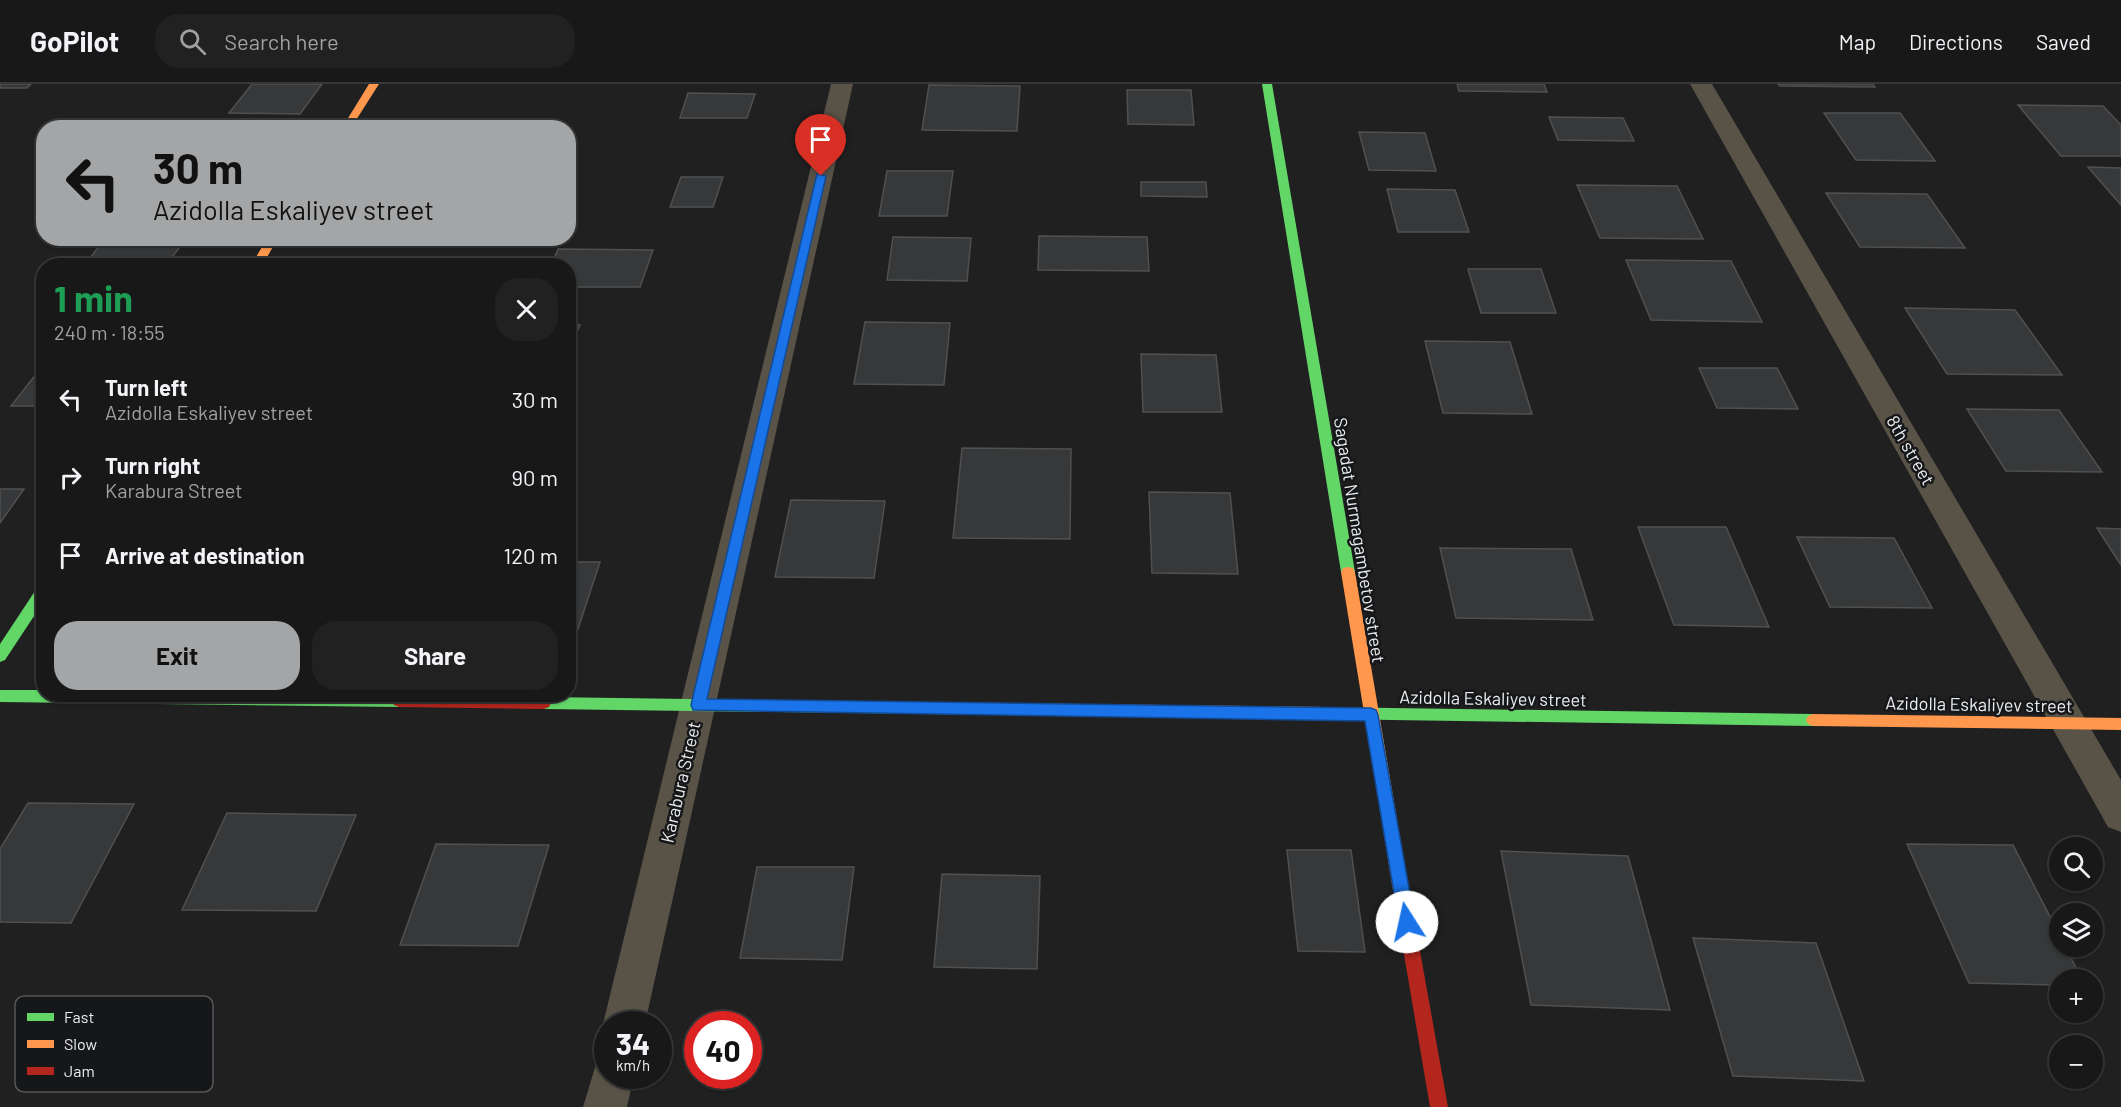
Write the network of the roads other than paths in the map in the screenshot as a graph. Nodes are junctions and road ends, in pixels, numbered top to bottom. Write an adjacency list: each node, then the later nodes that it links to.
1 (374, 84): 5 (street)
2 (842, 84): 11 (street, Karabura Street)
3 (1268, 84): 12 (street, Sagadat Nurmagambetov street)
4 (1701, 84): 13 (street, 8th street)
5 (351, 120)
6 (36, 602): 7 (street)
7 (0, 656)
8 (0, 696): 9 (street, Azidolla Eskaliyev street)
9 (36, 696)
10 (465, 702): 11 (street, Azidolla Eskaliyev street)
11 (698, 705): 12 (street, Azidolla Eskaliyev street); 16 (street, Karabura Street)
12 (1371, 715): 13 (street, Azidolla Eskaliyev street); 19 (street, Sagadat Nurmagambetov street)
13 (2068, 723): 14 (street, Azidolla Eskaliyev street); 15 (street, 8th street)
14 (2121, 724)
15 (2121, 815)
16 (627, 1011)
17 (609, 1089): 18 (street)
18 (605, 1107)
19 (1439, 1107)

